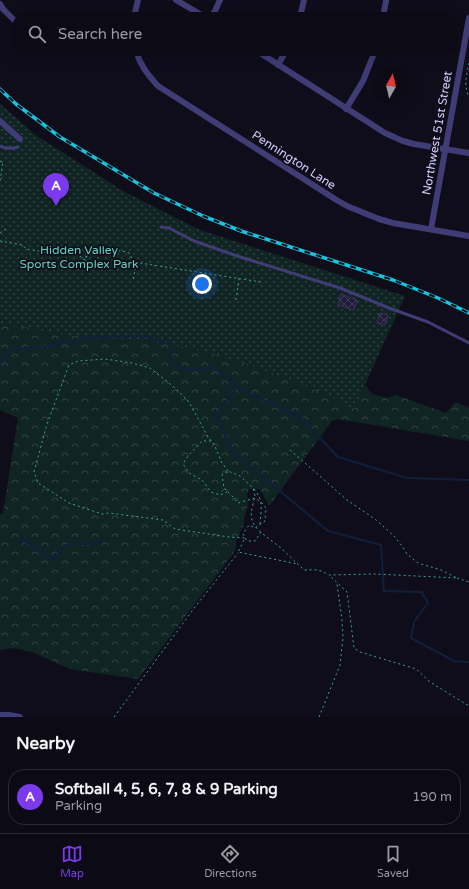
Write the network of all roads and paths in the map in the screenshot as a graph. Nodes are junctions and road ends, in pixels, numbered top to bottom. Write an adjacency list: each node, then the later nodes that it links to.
1 (138, 0): 7 (street)
2 (176, 0): 8 (street)
3 (220, 0): 9 (street)
4 (304, 0): 10 (street)
5 (386, 1): 11 (street)
6 (0, 4): 12 (street)
7 (135, 12)
8 (196, 12)
9 (214, 12)
10 (301, 12)
11 (384, 12)
12 (12, 18)
13 (469, 18): 26 (street, Northwest 51st Street)
14 (138, 56): 32 (street, Pennington Lane)
15 (264, 56): 19 (street)
16 (283, 56): 19 (street)
17 (372, 56): 21 (street)
18 (469, 62): 20 (path)
19 (278, 65): 21 (street)
20 (469, 97)
21 (346, 109): 26 (street)
22 (0, 121): 23 (street)
23 (20, 139)
24 (0, 146): 25 (lane)
25 (18, 147)
26 (444, 149): 27 (street); 32 (street, Northwest 51st Street)
27 (469, 154)
28 (0, 161): 29 (path)
29 (0, 181)
30 (161, 227): 45 (lane)
31 (7, 228): 33 (path)
32 (430, 230): 34 (street, Pennington Lane)
33 (0, 233)
34 (469, 236)
35 (0, 241): 38 (path)
36 (86, 250): 37 (path)
37 (86, 257): 38 (path); 39 (path)
38 (86, 260): 40 (path)
39 (136, 265): 41 (path); 42 (path)
40 (86, 271)
41 (133, 279)
42 (239, 279): 43 (path); 44 (path)
43 (261, 282)
44 (236, 300)
45 (469, 344)
46 (212, 441): 48 (path); 50 (path); 56 (path)
47 (290, 450): 60 (path)
48 (228, 471): 49 (path); 50 (path)
49 (253, 488): 51 (path); 52 (path)
50 (228, 492): 51 (path)
51 (255, 498): 52 (path); 54 (path)
52 (262, 503): 53 (path); 53 (path)
53 (260, 524): 54 (path)
54 (255, 528): 55 (path); 56 (path)
55 (261, 532): 56 (path); 58 (path)
56 (245, 538): 57 (path)
57 (238, 552): 58 (path); 66 (path)
58 (298, 564): 59 (path)
59 (329, 575): 60 (path); 62 (path)
60 (457, 578): 61 (path)
61 (469, 582)
62 (337, 583): 63 (path); 67 (path)
63 (469, 706)
64 (0, 716): 65 (street)
65 (20, 717)
66 (114, 717)
67 (319, 717)

